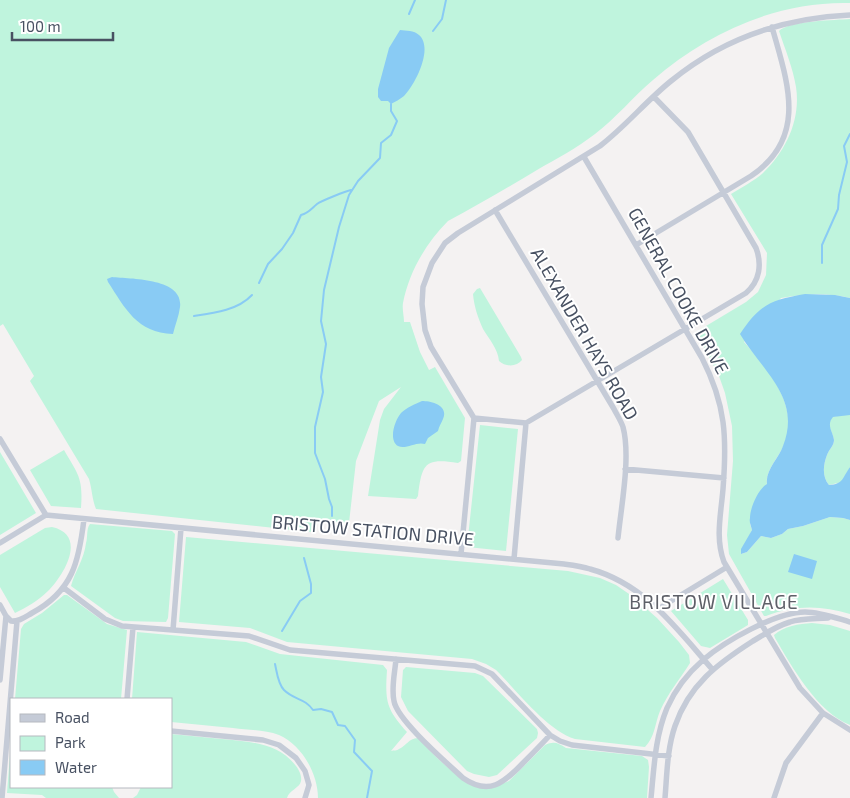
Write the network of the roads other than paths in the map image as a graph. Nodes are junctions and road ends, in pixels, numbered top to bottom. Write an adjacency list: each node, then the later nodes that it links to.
1 (850, 15): 2 (street)
2 (772, 27): 3 (street); 5 (street)
3 (654, 97): 4 (street); 5 (street)
4 (584, 157): 6 (street); 7 (street, GENERAL COOKE DRIVE)
5 (724, 193): 7 (street); 8 (street)
6 (495, 210): 9 (street, ALEXANDER HAYS ROAD); 10 (street)
7 (636, 245): 8 (street, GENERAL COOKE DRIVE)
8 (685, 329): 9 (street); 14 (street, GENERAL COOKE DRIVE)
9 (597, 381): 11 (street); 13 (street, ALEXANDER HAYS ROAD)
10 (474, 418): 11 (street); 20 (street)
11 (526, 423): 21 (street)
12 (0, 439): 15 (street)
13 (625, 469): 14 (street); 18 (street, ALEXANDER HAYS ROAD)
14 (724, 478): 22 (street, GENERAL COOKE DRIVE)
15 (46, 516): 16 (street, BRISTOW STATION DRIVE); 19 (street)
16 (84, 519): 17 (street, BRISTOW STATION DRIVE); 23 (street)
17 (181, 528): 20 (street, BRISTOW STATION DRIVE); 32 (street)
18 (618, 538)
19 (0, 543)
20 (461, 554): 21 (street, BRISTOW STATION DRIVE)
21 (514, 559): 25 (street, BRISTOW STATION DRIVE)
22 (727, 567): 25 (street); 30 (street, GENERAL COOKE DRIVE)
23 (64, 588): 28 (street); 31 (street)
24 (0, 605): 26 (street)
25 (658, 609): 35 (street, BRISTOW STATION DRIVE)
26 (6, 616): 28 (street); 37 (street)
27 (835, 618): 29 (street); 30 (street); 33 (street)
28 (17, 621): 38 (street)
29 (850, 622)
30 (761, 624): 33 (street, GENERAL COOKE DRIVE); 35 (street)
31 (133, 627): 32 (street); 39 (street)
32 (173, 630): 34 (street)
33 (766, 633): 36 (street); 41 (street, GENERAL COOKE DRIVE)
34 (396, 659): 44 (street); 44 (street)
35 (703, 660): 36 (street, BRISTOW STATION DRIVE); 45 (street)
36 (712, 670): 46 (street)
37 (0, 680)
38 (10, 698)
39 (127, 698)
40 (10, 704): 47 (street)
41 (823, 713): 42 (street, GENERAL COOKE DRIVE); 51 (street)
42 (850, 730)
43 (172, 731): 48 (street)
44 (550, 736): 45 (street)
45 (655, 754): 46 (street); 49 (street)
46 (669, 756): 50 (street)
47 (2, 798)
48 (304, 798)
49 (651, 798)
50 (665, 798)
51 (774, 798)

